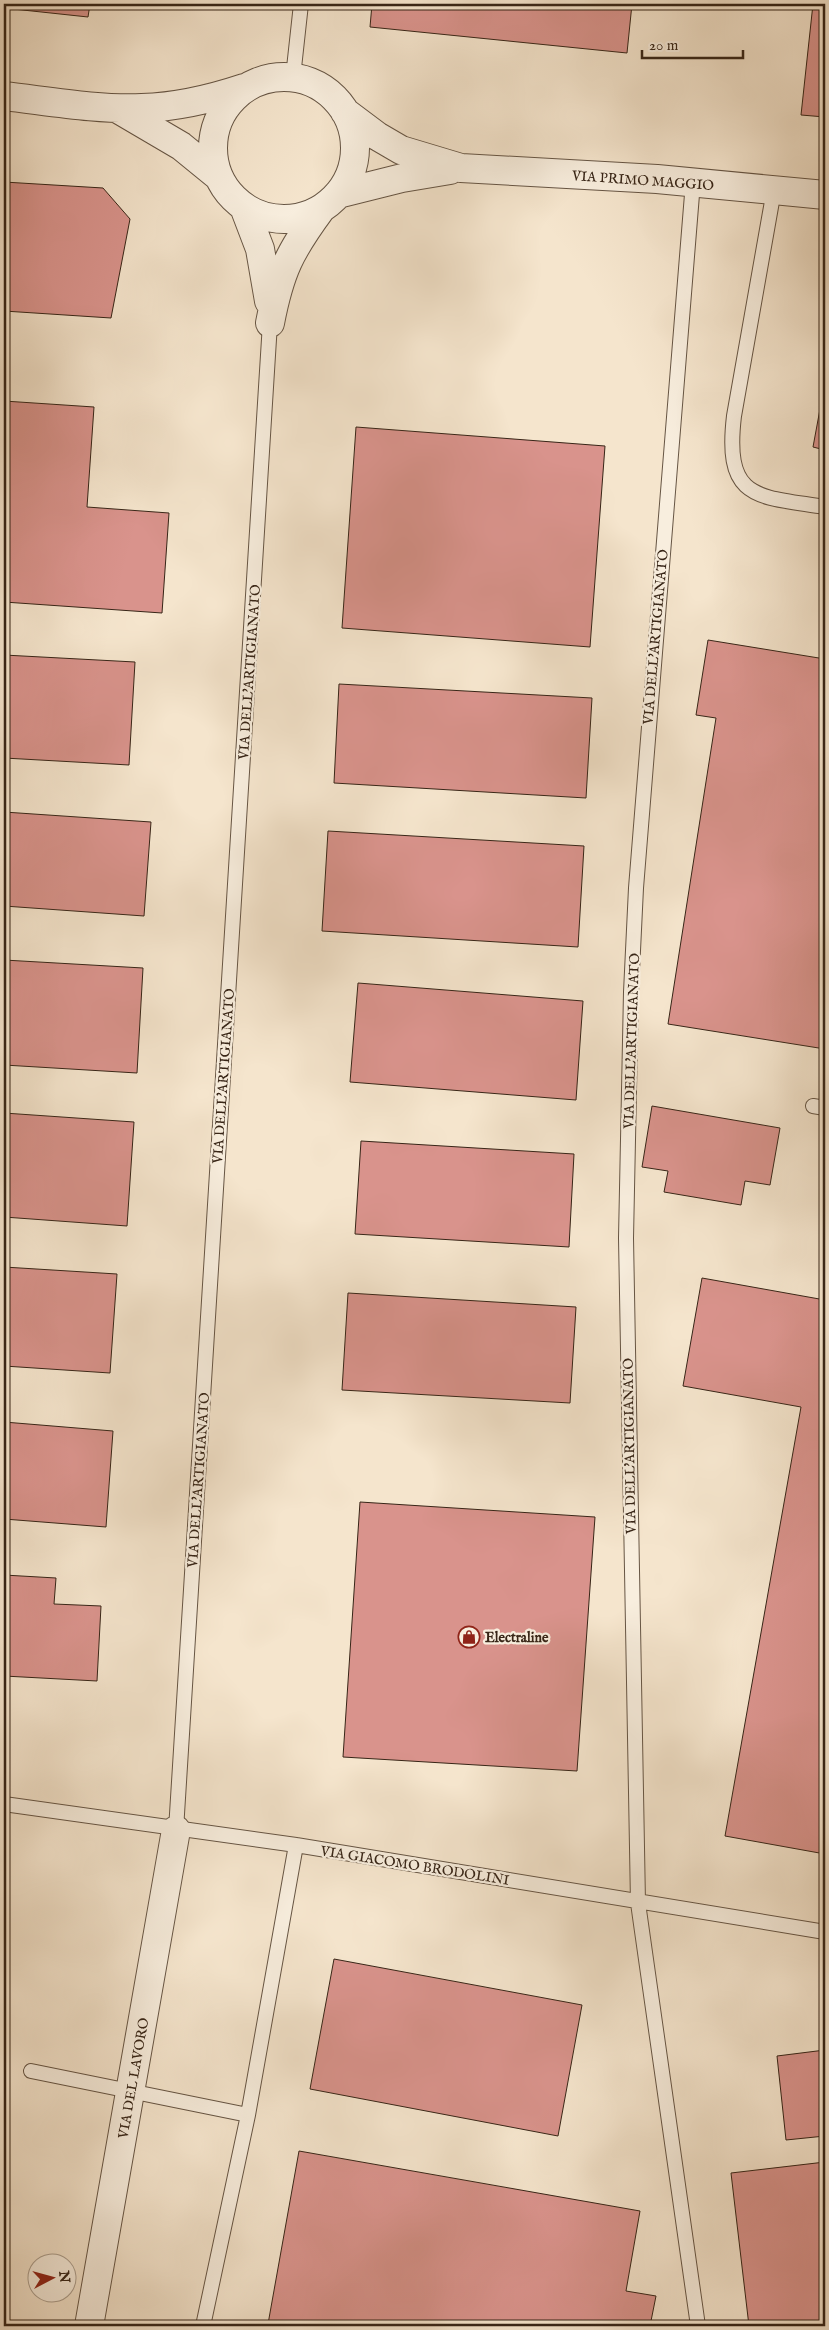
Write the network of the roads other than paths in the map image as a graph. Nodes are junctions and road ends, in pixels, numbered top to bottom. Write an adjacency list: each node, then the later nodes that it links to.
1 (301, 4): 2 (lane)
2 (293, 77): 3 (street, VIA PRIMO MAGGIO); 6 (street, VIA PRIMO MAGGIO)
3 (245, 88): 5 (street, VIA PRIMO MAGGIO); 8 (street, VIA PRIMO MAGGIO)
4 (4, 96): 5 (street, VIA PRIMO MAGGIO)
5 (114, 107): 8 (street, VIA PRIMO MAGGIO)
6 (345, 112): 7 (street, VIA PRIMO MAGGIO); 12 (street, VIA PRIMO MAGGIO)
7 (461, 168): 9 (street, VIA PRIMO MAGGIO); 12 (street, VIA PRIMO MAGGIO)
8 (219, 178): 13 (street, VIA PRIMO MAGGIO)
9 (693, 182): 10 (street, VIA PRIMO MAGGIO); 19 (lane, VIA DELL'ARTIGIANATO)
10 (774, 190): 11 (street, VIA PRIMO MAGGIO); 15 (lane)
11 (825, 196)
12 (329, 202): 13 (street, VIA PRIMO MAGGIO); 14 (street)
13 (244, 207): 14 (street)
14 (270, 323): 17 (lane, VIA DELL'ARTIGIANATO)
15 (825, 507)
16 (4, 1804): 17 (lane, VIA GIACOMO BRODOLINI)
17 (176, 1830): 18 (lane, VIA GIACOMO BRODOLINI); 22 (street, VIA DEL LAVORO)
18 (296, 1846): 19 (lane, VIA GIACOMO BRODOLINI); 23 (lane)
19 (638, 1902): 20 (lane, VIA GIACOMO BRODOLINI); 26 (lane, VIA DELL'ARTIGIANATO)
20 (825, 1932)
21 (31, 2071): 22 (lane)
22 (130, 2091): 23 (lane); 24 (street, VIA DEL LAVORO)
23 (248, 2115): 25 (lane)
24 (89, 2326)
25 (204, 2326)
26 (698, 2326)

